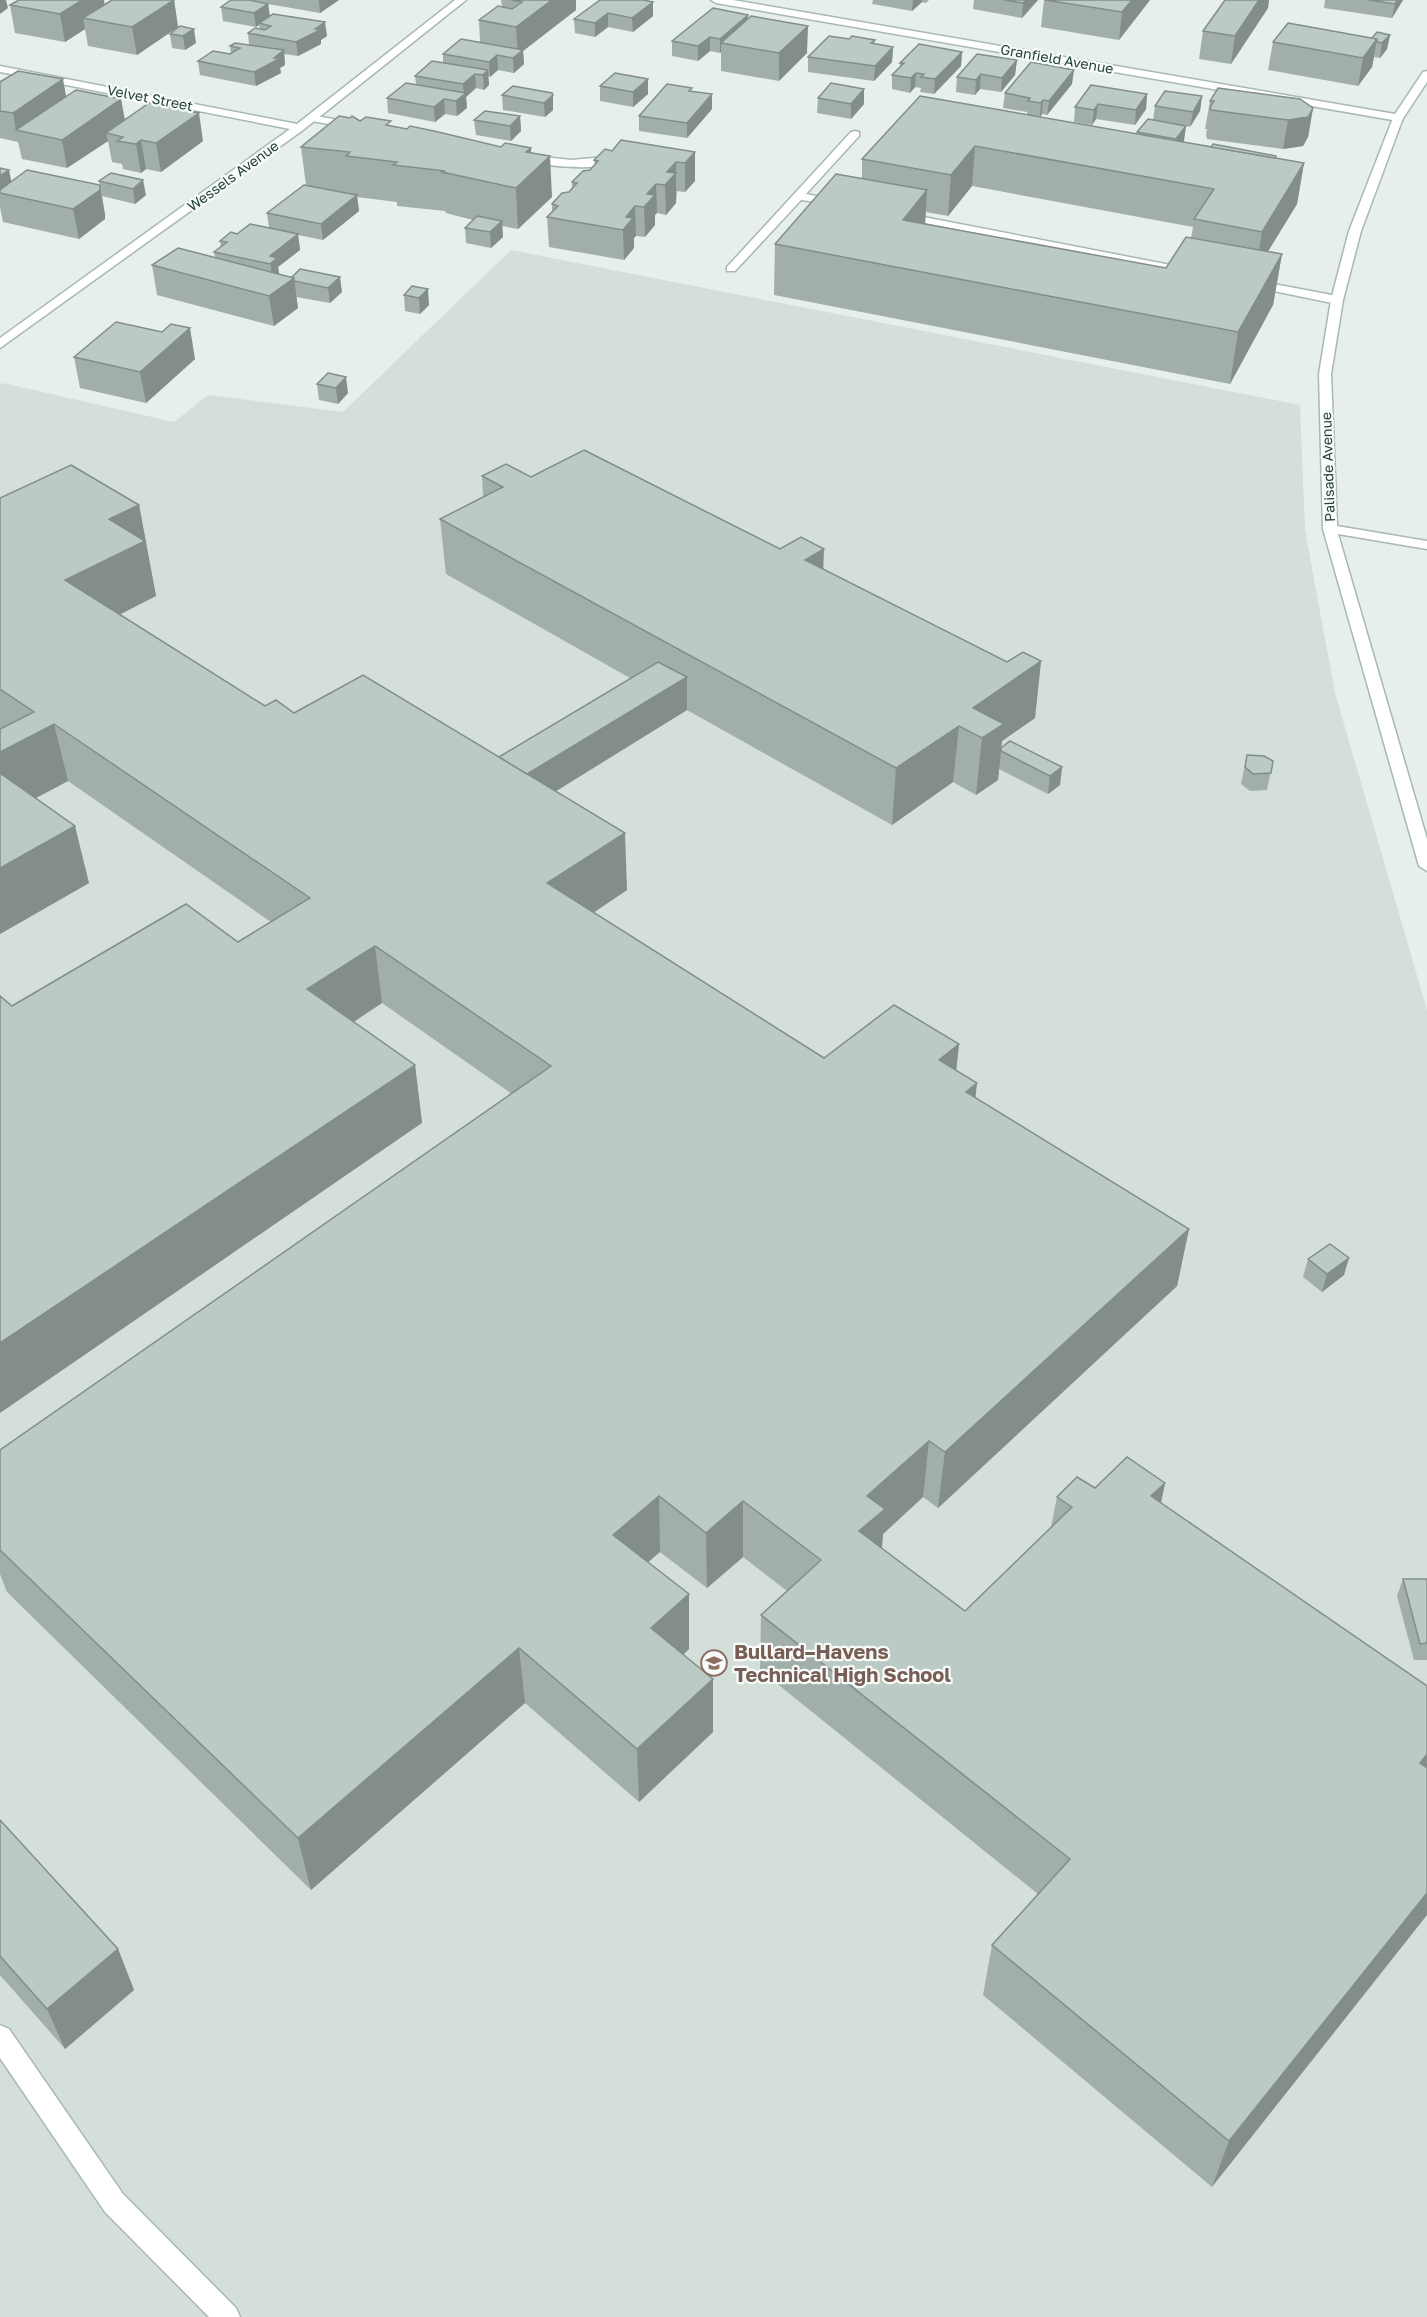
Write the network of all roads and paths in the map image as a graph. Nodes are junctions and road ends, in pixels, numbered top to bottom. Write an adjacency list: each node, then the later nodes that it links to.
1 (461, 0): 5 (street, Wessels Avenue)
2 (716, 0): 6 (street, Granfield Avenue)
3 (0, 69): 7 (street, Velvet Street)
4 (1427, 74): 6 (street, Palisade Avenue)
5 (311, 118): 7 (street, Wessels Avenue); 8 (street)
6 (1398, 118): 18 (street, Palisade Avenue)
7 (299, 128): 20 (street, Wessels Avenue)
8 (369, 129)
9 (855, 134): 12 (street)
10 (518, 157): 11 (street)
11 (622, 158)
12 (798, 196): 13 (street); 15 (street)
13 (845, 205)
14 (892, 214): 16 (street)
15 (730, 269)
16 (1208, 275)
17 (1243, 282): 18 (street)
18 (1337, 300): 22 (street, Palisade Avenue)
19 (0, 323): 20 (street)
20 (21, 328): 21 (street, Wessels Avenue)
21 (0, 344)
22 (1330, 530): 23 (street); 24 (street, Palisade Avenue)
23 (1427, 546)
24 (1427, 866)
25 (0, 2037): 26 (street)
26 (227, 2317)

